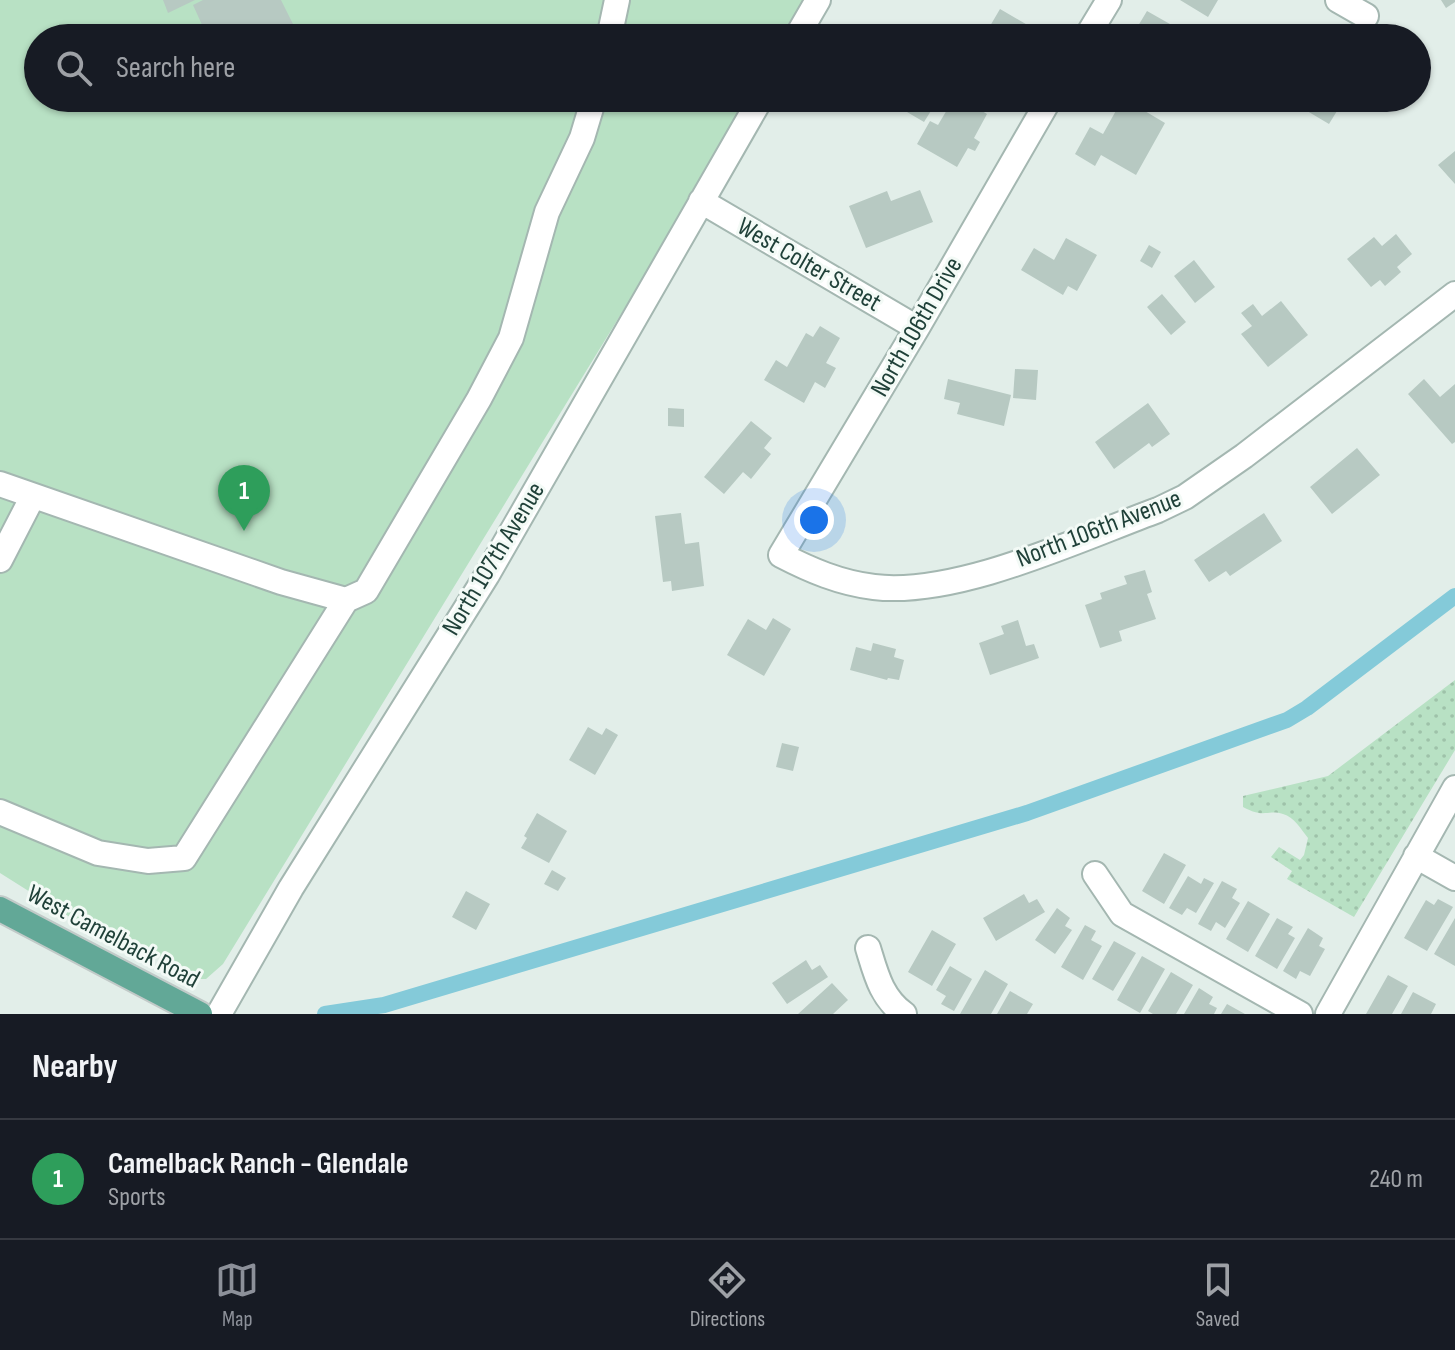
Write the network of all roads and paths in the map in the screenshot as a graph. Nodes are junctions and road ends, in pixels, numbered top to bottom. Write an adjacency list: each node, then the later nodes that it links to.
1 (617, 0): 6 (street)
2 (818, 0): 7 (street)
3 (1109, 0): 8 (street)
4 (1338, 0): 5 (street)
5 (1366, 16)
6 (612, 24)
7 (804, 24)
8 (1094, 24)
9 (590, 112): 19 (street)
10 (753, 112): 12 (street, North 107th Avenue)
11 (1042, 112): 14 (street, North 106th Drive)
12 (701, 201): 14 (street, West Colter Street); 28 (street, North 107th Avenue)
13 (1455, 294): 17 (street, North 106th Avenue)
14 (917, 328): 17 (street, North 106th Drive)
15 (0, 484): 16 (street)
16 (33, 496): 18 (street); 19 (street)
17 (781, 555)
18 (0, 560)
19 (346, 600): 21 (street)
20 (1455, 788): 22 (street)
21 (0, 812)
22 (1416, 856): 24 (street); 31 (street)
23 (1095, 874): 30 (street)
24 (1455, 878)
25 (0, 909): 27 (main road, West Camelback Road)
26 (868, 948): 29 (street)
27 (200, 1014)
28 (219, 1014)
29 (904, 1014)
30 (1300, 1014)
31 (1328, 1014)

